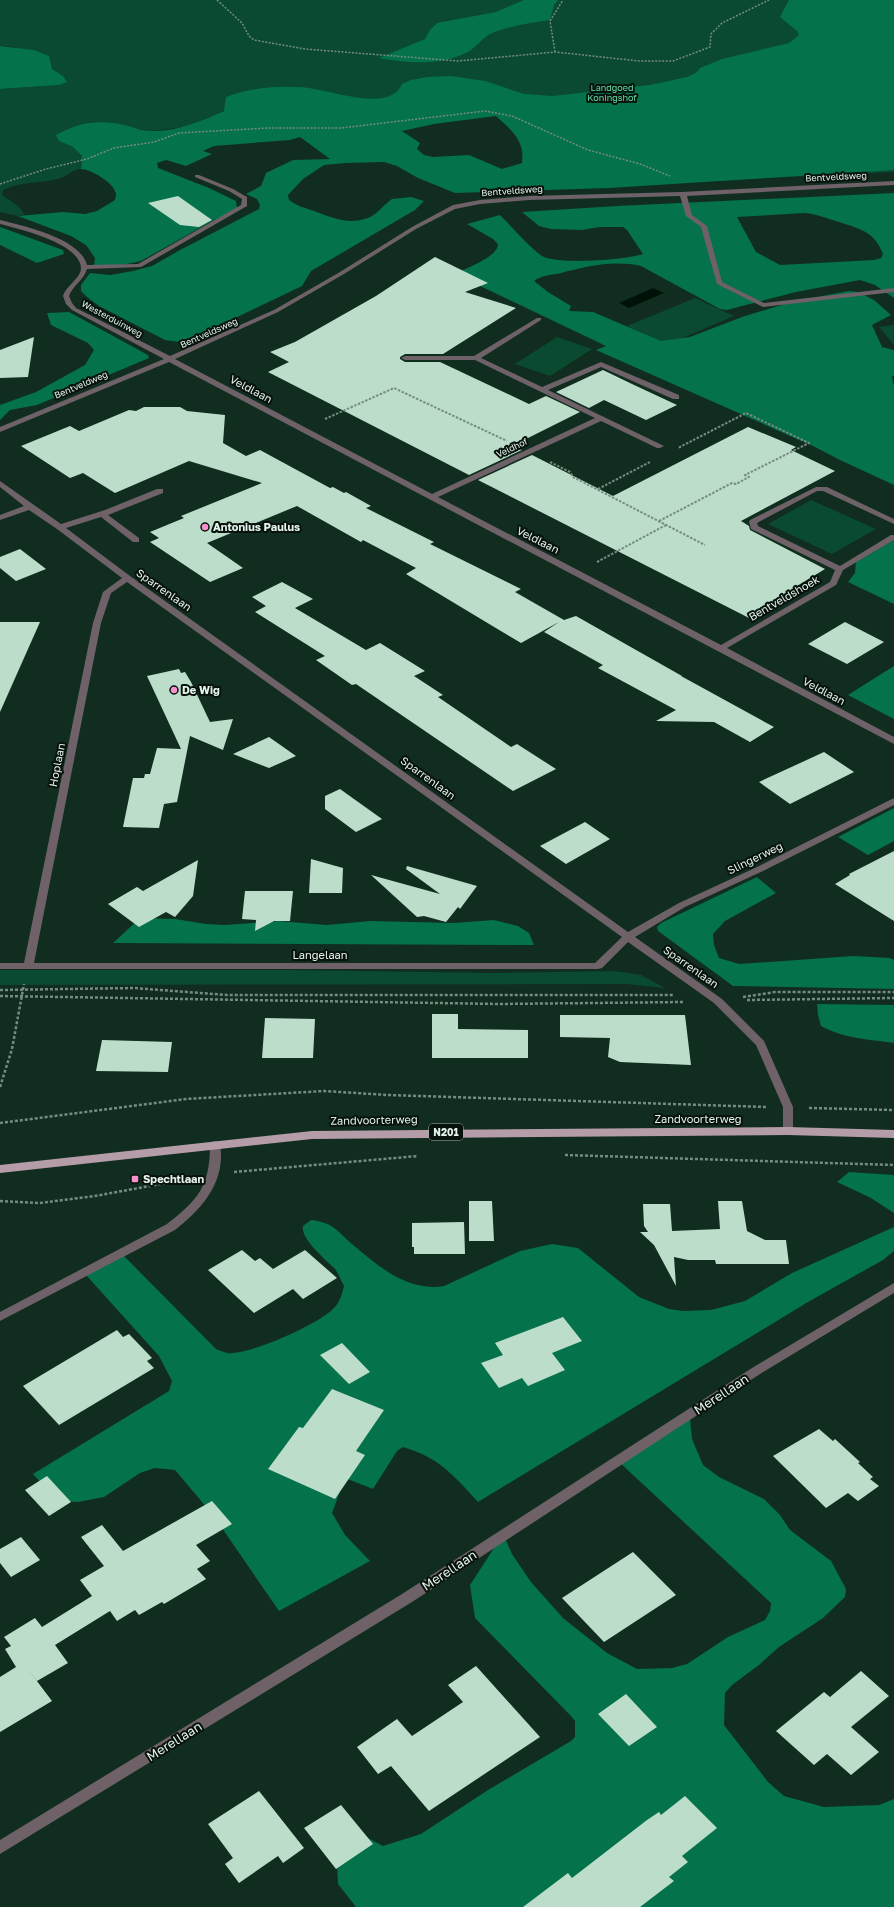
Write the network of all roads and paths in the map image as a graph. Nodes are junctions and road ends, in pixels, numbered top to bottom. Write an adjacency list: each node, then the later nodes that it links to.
1 (217, 0): 4 (path)
2 (563, 0): 4 (path)
3 (769, 0): 4 (path)
4 (555, 52)
5 (197, 176): 11 (street)
6 (674, 178): 8 (path)
7 (894, 183): 9 (street, Bentveldsweg)
8 (0, 184)
9 (684, 194): 12 (street); 16 (street, Bentveldsweg)
10 (0, 222): 11 (street)
11 (84, 267): 16 (street, Westerduinweg)
12 (894, 290)
13 (539, 319): 15 (street)
14 (405, 358): 15 (street)
15 (476, 358): 17 (street)
16 (170, 359): 20 (street, Veldlaan); 21 (street, Bentveldweg)
17 (544, 389): 18 (street); 19 (street)
18 (676, 398)
19 (601, 418): 22 (street); 24 (street, Veldhof)
20 (303, 429): 24 (path); 29 (street, Veldlaan)
21 (0, 430)
22 (660, 446)
23 (675, 450): 33 (path)
24 (528, 452): 27 (path); 29 (street, Veldhof)
25 (654, 460): 27 (path)
26 (0, 483): 30 (street, Sparrenlaan)
27 (597, 490): 33 (path)
28 (160, 491): 31 (street)
29 (431, 497): 41 (street, Veldlaan)
30 (30, 507): 32 (street); 36 (street, Sparrenlaan)
31 (102, 514): 36 (street); 38 (street)
32 (0, 518)
33 (659, 521): 35 (path)
34 (894, 522): 40 (street)
35 (666, 525): 39 (path); 41 (path)
36 (60, 527): 42 (street, Sparrenlaan)
37 (894, 537): 40 (street, Bentveldshoek)
38 (136, 540)
39 (705, 545)
40 (840, 569): 43 (street, Bentveldshoek)
41 (578, 573): 43 (street, Veldlaan)
42 (126, 578): 46 (street, Sparrenlaan); 48 (street, Hoplaan)
43 (720, 648): 44 (street, Veldlaan)
44 (894, 741)
45 (894, 801): 46 (street, Slingerweg)
46 (627, 937): 48 (street, Langelaan); 56 (street, Sparrenlaan)
47 (0, 966): 48 (street, Langelaan)
48 (28, 966): 50 (path)
49 (0, 990): 50 (path)
50 (23, 990): 52 (path); 53 (path)
51 (894, 992): 56 (path)
52 (22, 995): 54 (path); 56 (path); 57 (path)
53 (675, 995)
54 (0, 996)
55 (894, 998): 56 (path)
56 (718, 1001): 58 (street, Sparrenlaan)
57 (0, 1087)
58 (788, 1107): 59 (path); 60 (path); 61 (street, Sparrenlaan)
59 (894, 1110)
60 (0, 1123)
61 (788, 1131): 62 (main road, Zandvoorterweg / N201); 63 (main road, Zandvoorterweg / N201)
62 (894, 1134)
63 (215, 1144): 67 (main road, Zandvoorterweg / N201); 68 (street)
64 (559, 1154): 66 (path)
65 (425, 1156): 68 (path)
66 (894, 1165)
67 (0, 1169)
68 (213, 1175): 69 (path); 71 (street)
69 (0, 1201)
70 (894, 1287): 72 (street, Merellaan)
71 (0, 1317)
72 (0, 1848)

